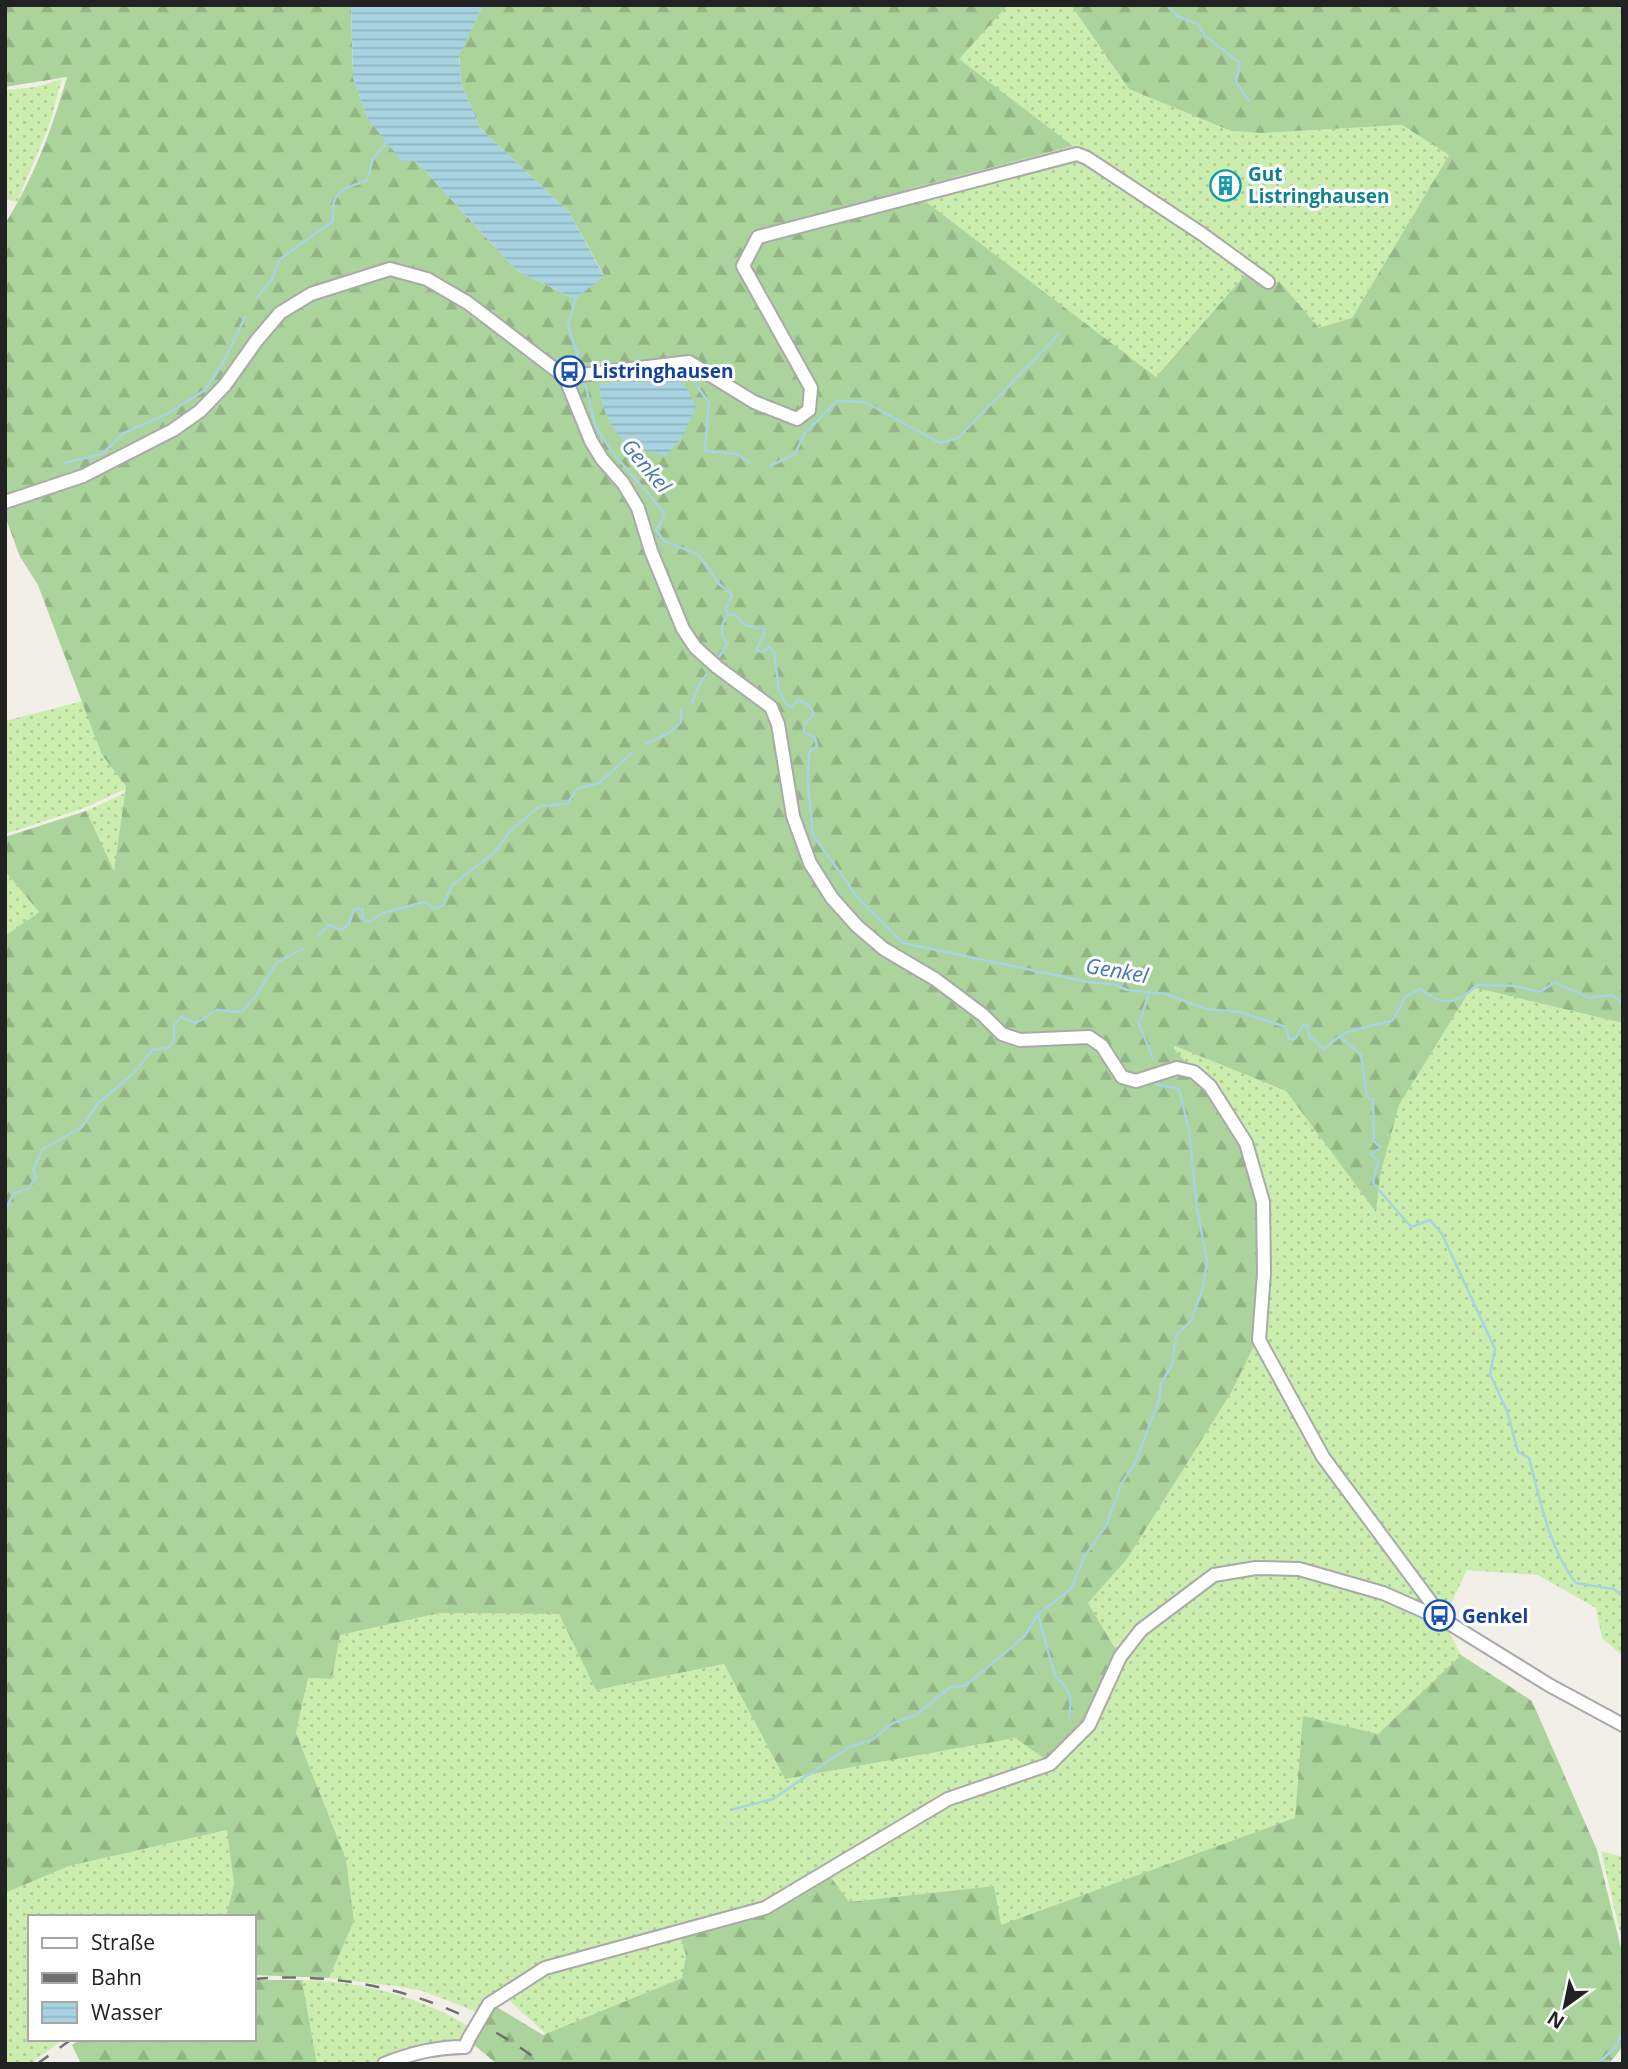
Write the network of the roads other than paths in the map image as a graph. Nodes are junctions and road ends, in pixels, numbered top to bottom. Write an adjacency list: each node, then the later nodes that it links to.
1 (1268, 282): 2 (street)
2 (565, 377): 3 (street); 4 (street)
3 (5, 502)
4 (1444, 1620): 5 (street); 6 (street, bridge)
5 (1623, 1725)
6 (384, 2064)

